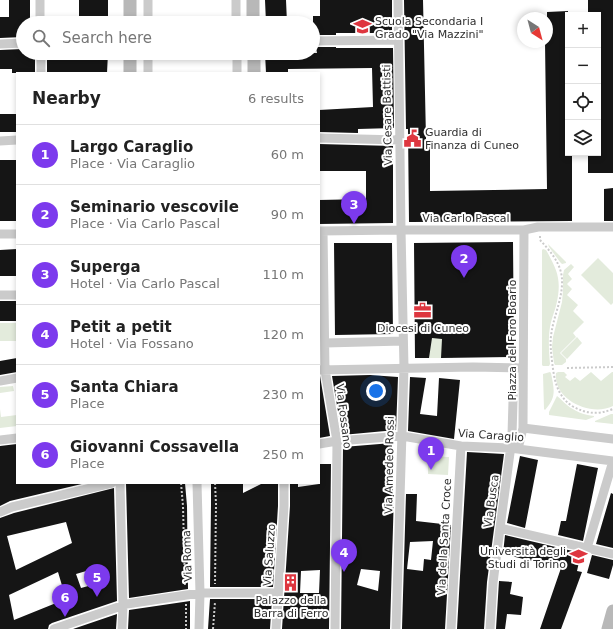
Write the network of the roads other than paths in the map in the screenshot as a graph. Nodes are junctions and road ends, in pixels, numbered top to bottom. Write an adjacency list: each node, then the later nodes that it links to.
1 (40, 0): 7 (street)
2 (130, 0): 8 (street)
3 (148, 0): 9 (street)
4 (236, 0): 10 (street)
5 (398, 0): 12 (street, Via Cesare Battisti)
6 (252, 1): 11 (street)
7 (40, 16)
8 (130, 16)
9 (148, 16)
10 (236, 16)
11 (253, 16)
12 (398, 40): 13 (street); 28 (street, Via Cesare Battisti)
13 (320, 41)
14 (16, 43): 15 (street)
15 (0, 44)
16 (41, 60): 21 (street)
17 (130, 60): 22 (street)
18 (148, 60): 23 (street)
19 (237, 60): 24 (street)
20 (254, 60): 25 (street)
21 (41, 72)
22 (130, 72)
23 (148, 72)
24 (237, 72)
25 (254, 72)
26 (320, 138): 28 (street)
27 (16, 140): 29 (street)
28 (400, 140): 31 (street, Via Cesare Battisti)
29 (0, 141)
30 (613, 226): 32 (street, Via Carlo Pascal)
31 (401, 230): 32 (street, Via Carlo Pascal); 33 (street, Via Carlo Pascal); 38 (street, Via Amedeo Rossi)
32 (524, 230): 41 (street, Piazza del Foro Boario)
33 (321, 231): 39 (street, Via Fossano)
34 (0, 234): 35 (street)
35 (16, 234)
36 (0, 295): 37 (street)
37 (16, 295)
38 (403, 341): 39 (street); 40 (street, Via Amedeo Rossi)
39 (325, 343): 42 (street, Via Fossano)
40 (404, 368): 41 (street); 42 (street); 46 (street, Via Amedeo Rossi)
41 (518, 368): 45 (street, Piazza del Foro Boario); 53 (street, Piazza del Foro Boario)
42 (322, 370): 50 (street, Via Fossano)
43 (16, 378): 44 (street)
44 (0, 381)
45 (524, 428): 48 (street, Via Caraglio); 53 (street, Piazza del Foro Boario)
46 (402, 436): 50 (street, Via Caraglio); 52 (street, Via Caraglio); 72 (street, Via Amedeo Rossi)
47 (16, 438): 49 (street)
48 (613, 439)
49 (0, 440)
50 (337, 440): 51 (street, Via Caraglio); 71 (street, Via Fossano)
51 (320, 444)
52 (461, 446): 53 (street, Via Caraglio); 73 (street, Via della Santa Croce)
53 (514, 448): 54 (street, Via Caraglio); 60 (street, Via Busca)
54 (613, 461): 61 (street)
55 (108, 484): 59 (street)
56 (120, 484): 65 (street)
57 (197, 484): 63 (street, Via Roma)
58 (284, 484): 64 (street, Via Saluzzo)
59 (0, 512)
60 (500, 528): 61 (street); 74 (street, Via Busca)
61 (587, 548): 62 (street)
62 (613, 554)
63 (200, 593): 64 (street); 65 (street); 69 (street, Via Roma)
64 (278, 593): 70 (street, Via Saluzzo)
65 (123, 605): 67 (street); 68 (street)
66 (613, 611): 75 (street)
67 (54, 629)
68 (122, 629)
69 (199, 629)
70 (276, 629)
71 (335, 629)
72 (396, 629)
73 (450, 629)
74 (490, 629)
75 (608, 629)

